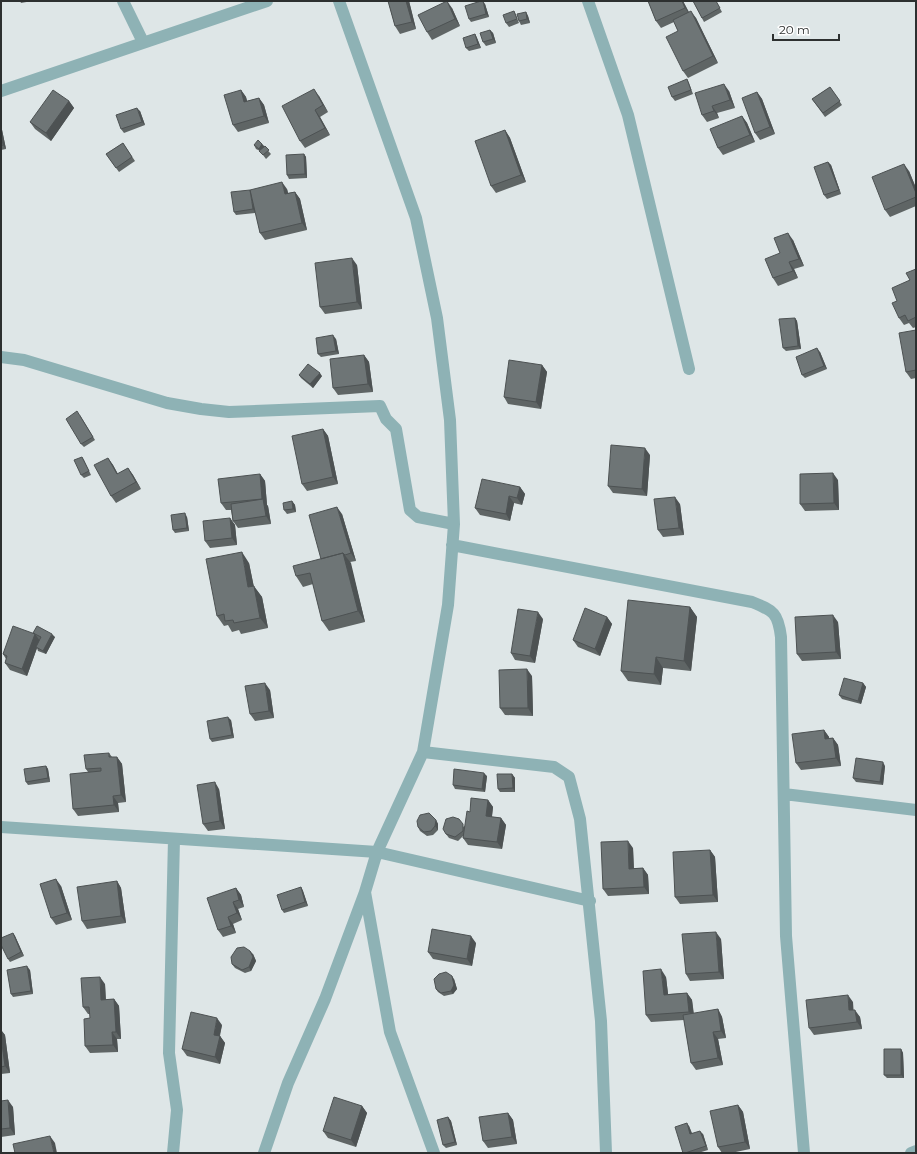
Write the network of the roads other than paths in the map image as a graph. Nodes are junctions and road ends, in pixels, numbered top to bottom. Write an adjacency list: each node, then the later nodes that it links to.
1 (123, 1): 5 (street)
2 (267, 1): 5 (street)
3 (339, 1): 9 (street)
4 (588, 1): 8 (street)
5 (143, 42): 6 (street)
6 (1, 90)
7 (1, 357): 9 (street)
8 (689, 369)
9 (454, 524): 10 (street)
10 (452, 545): 11 (street); 12 (street)
11 (423, 752): 16 (street); 18 (street)
12 (784, 794): 13 (street); 24 (street)
13 (916, 810)
14 (1, 827): 15 (street)
15 (174, 839): 16 (street); 20 (street)
16 (377, 852): 17 (street); 18 (street)
17 (365, 892): 21 (street); 22 (street)
18 (590, 901): 23 (street)
19 (916, 1151): 25 (street)
20 (173, 1153)
21 (264, 1153)
22 (434, 1153)
23 (606, 1153)
24 (804, 1153)
25 (911, 1153)

